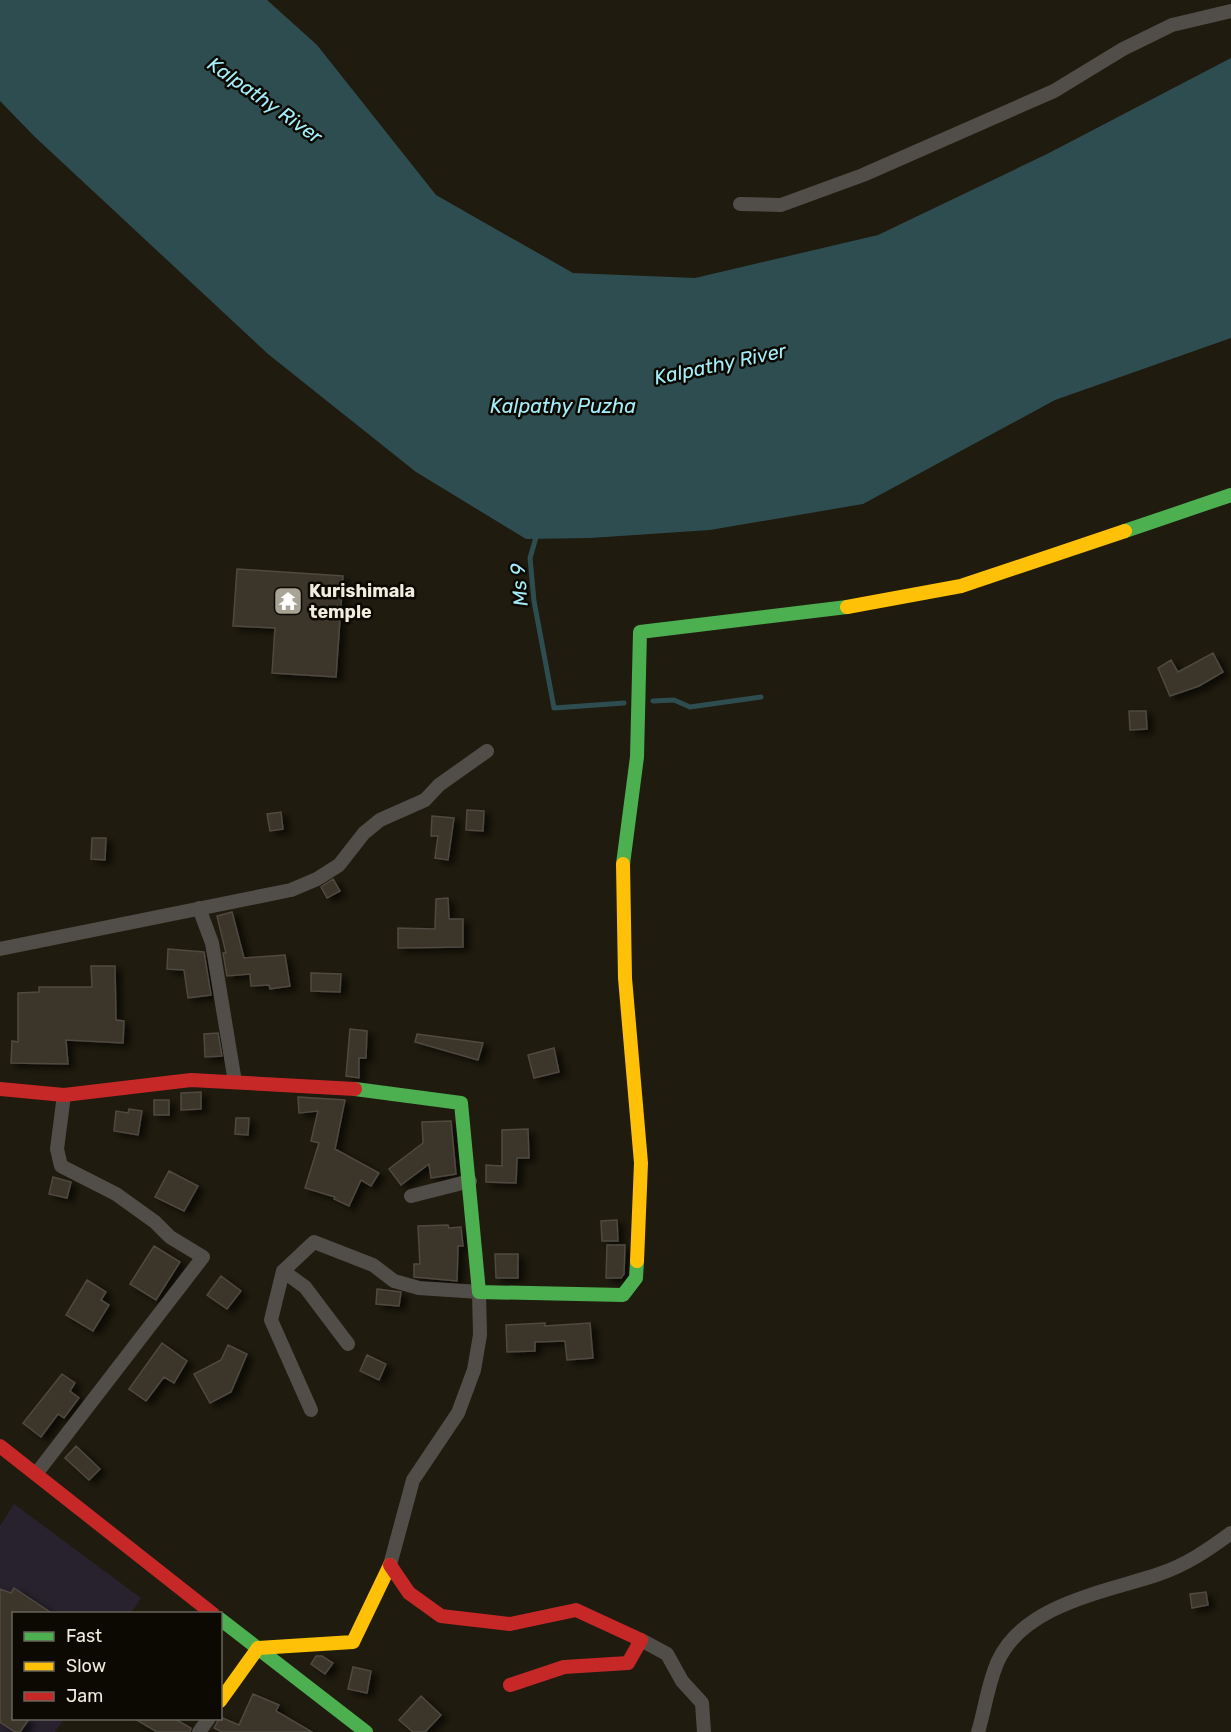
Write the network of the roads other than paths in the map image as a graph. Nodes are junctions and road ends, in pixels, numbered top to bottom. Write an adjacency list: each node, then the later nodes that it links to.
1 (1231, 11): 2 (street)
2 (740, 204)
3 (1231, 495): 13 (street)
4 (488, 751): 5 (street)
5 (199, 908): 6 (street); 7 (street)
6 (0, 949)
7 (235, 1082): 9 (street); 10 (street)
8 (0, 1089): 9 (street)
9 (64, 1095): 17 (street)
10 (470, 1181): 11 (street); 13 (street)
11 (411, 1196)
12 (283, 1270): 13 (street); 14 (street); 15 (street)
13 (479, 1292): 19 (street)
14 (348, 1344)
15 (311, 1410)
16 (0, 1446): 17 (street)
17 (36, 1474): 20 (street)
18 (1231, 1533): 30 (street)
19 (390, 1565): 22 (street); 23 (street)
20 (210, 1612)
21 (222, 1621): 23 (street)
22 (641, 1640): 24 (street); 29 (street)
23 (258, 1648): 25 (street); 28 (street)
24 (510, 1685)
25 (222, 1698)
26 (208, 1720): 27 (street)
27 (199, 1732)
28 (366, 1732)
29 (704, 1732)
30 (978, 1732)

